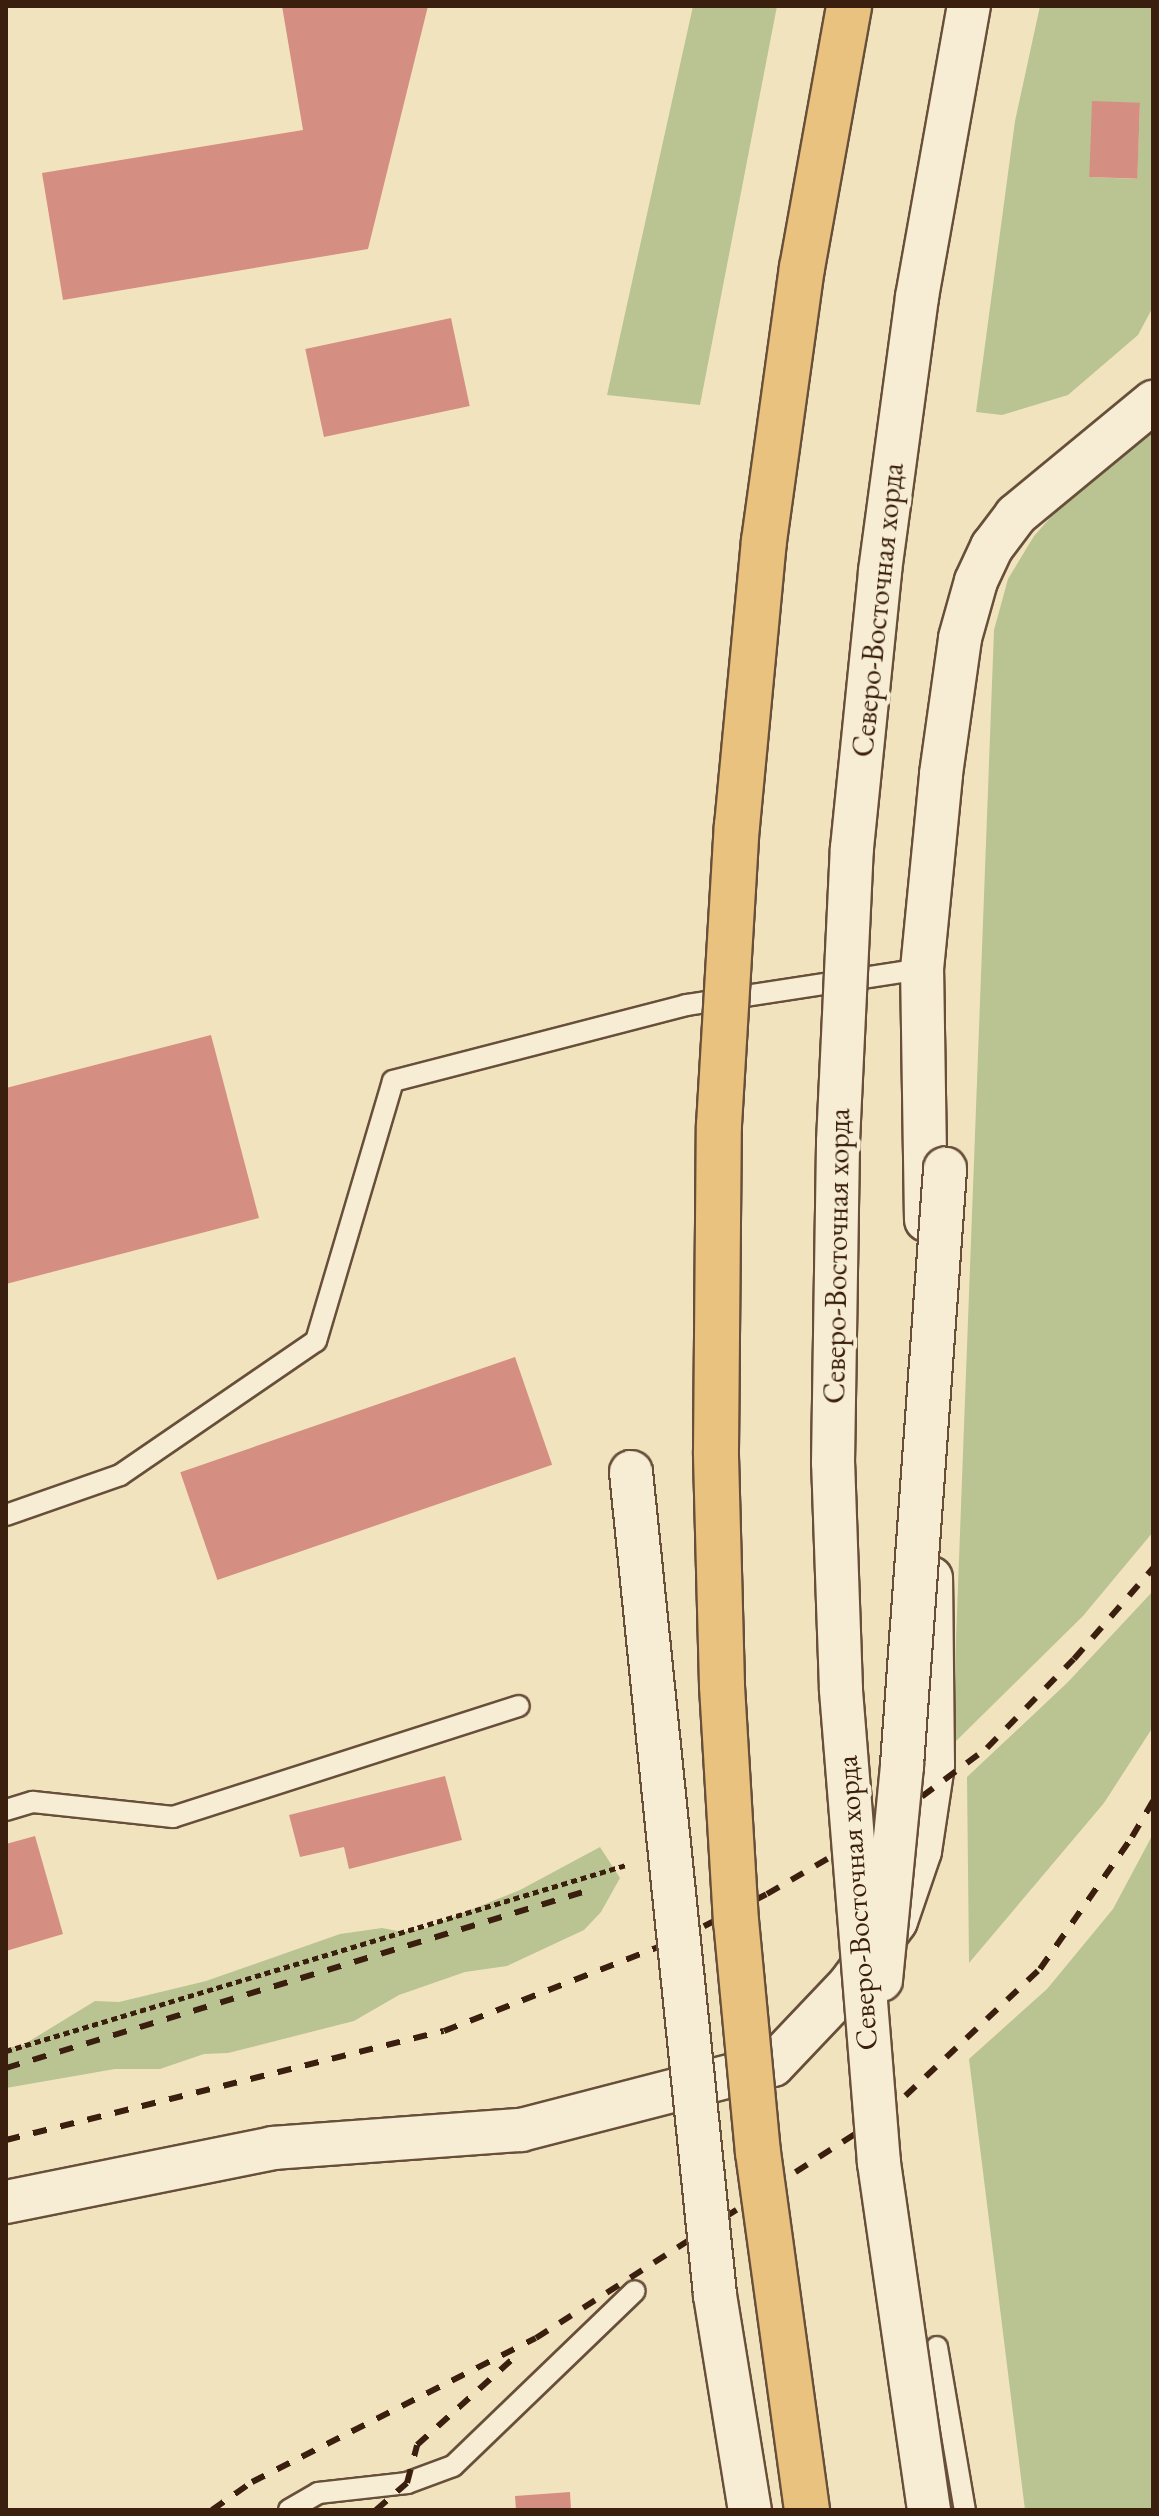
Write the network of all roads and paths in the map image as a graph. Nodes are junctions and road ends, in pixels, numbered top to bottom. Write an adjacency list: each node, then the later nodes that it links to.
1 (849, 6): 18 (main road, bridge)
2 (969, 6): 12 (street, Северо-Восточная хорда, bridge)
3 (1153, 402): 4 (street)
4 (922, 969): 7 (lane); 13 (street)
5 (945, 1169): 12 (street, bridge)
6 (631, 1472): 17 (street, bridge)
7 (6, 1515)
8 (519, 1706): 9 (lane)
9 (6, 1810)
10 (626, 1865): 11 (path)
11 (6, 2051)
12 (871, 2077): 19 (street, Северо-Восточная хорда, bridge)
13 (6, 2202)
14 (635, 2291): 16 (lane)
15 (937, 2347): 20 (lane)
16 (289, 2510)
17 (750, 2510)
18 (807, 2510)
19 (929, 2510)
20 (965, 2510)

